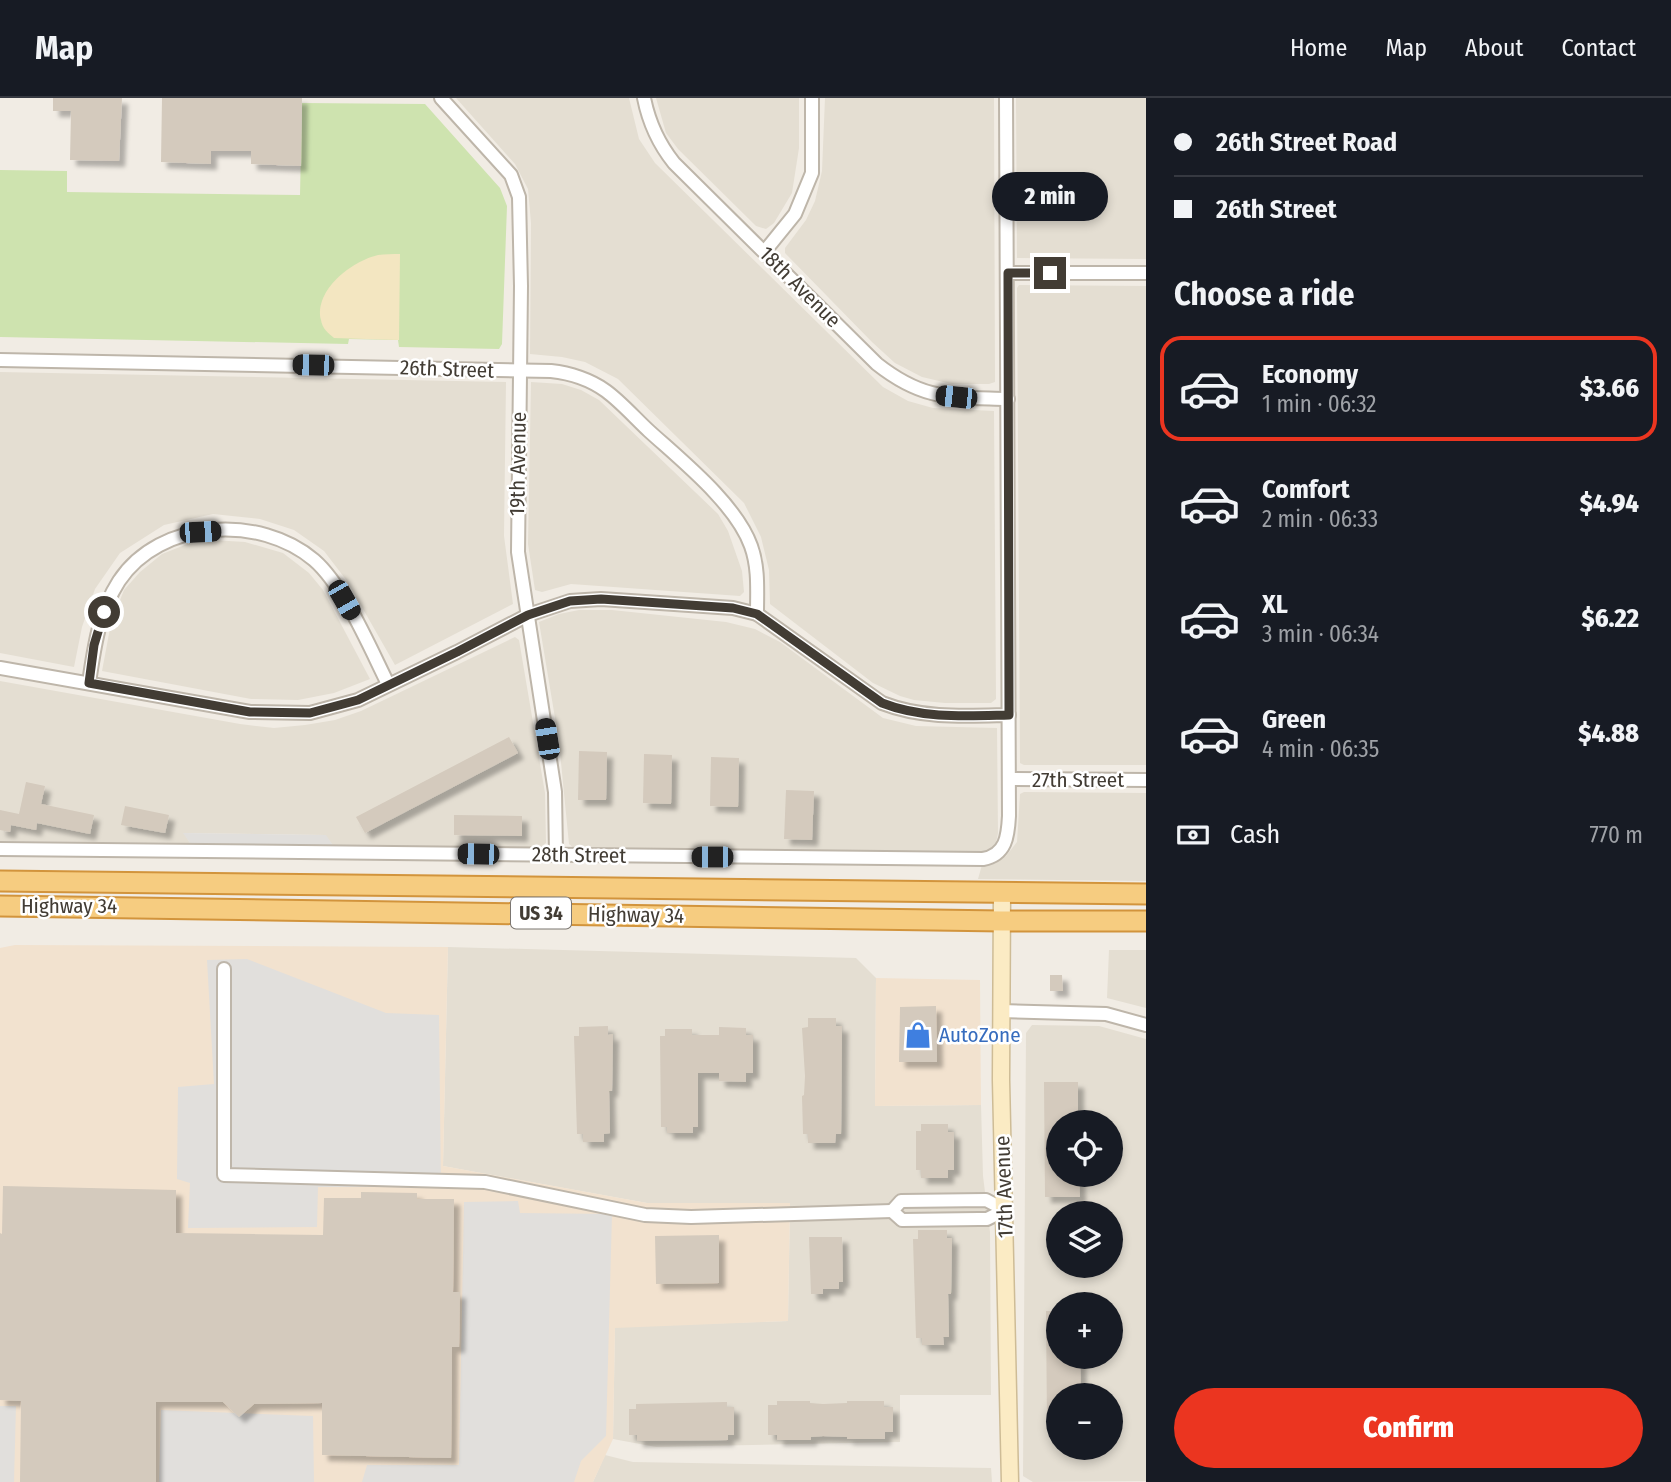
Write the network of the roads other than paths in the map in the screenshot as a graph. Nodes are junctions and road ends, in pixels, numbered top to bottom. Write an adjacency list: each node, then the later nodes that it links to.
1 (441, 98): 9 (street, 19th Avenue)
2 (644, 98): 5 (street, 18th Avenue)
3 (812, 98): 5 (street)
4 (1006, 98): 6 (street)
5 (765, 251): 10 (street, 18th Avenue)
6 (1008, 273): 7 (street); 10 (street)
7 (1146, 273)
8 (0, 360): 9 (street, 26th Street)
9 (519, 371): 11 (street, 26th Street); 12 (street, 19th Avenue)
10 (1008, 399): 16 (street)
11 (757, 614): 12 (street); 16 (street)
12 (528, 615): 15 (street); 20 (street, 19th Avenue)
13 (0, 668): 14 (street)
14 (89, 683): 15 (street); 15 (street)
15 (388, 684)
16 (1009, 715): 17 (street)
17 (1009, 779): 18 (street, 27th Street); 20 (street, 28th Street)
18 (1146, 780)
19 (0, 849): 20 (street, 28th Street)
20 (556, 855)
21 (0, 881): 22 (highway, Highway 34 / US 34)
22 (1002, 892): 23 (highway, Highway 34 / US 34); 27 (main road, 17th Avenue)
23 (1146, 894)
24 (0, 906): 25 (highway, Highway 34 / US 34)
25 (138, 906): 26 (highway); 27 (highway, Highway 34 / US 34)
26 (0, 918)
27 (1002, 921): 28 (highway, Highway 34 / US 34); 30 (main road, 17th Avenue)
28 (1146, 921)
29 (224, 969): 33 (street)
30 (1001, 1011): 31 (street); 32 (main road, 17th Avenue)
31 (1146, 1025)
32 (1005, 1210): 33 (street); 33 (street); 34 (main road, 17th Avenue)
33 (892, 1211)
34 (1010, 1482)

